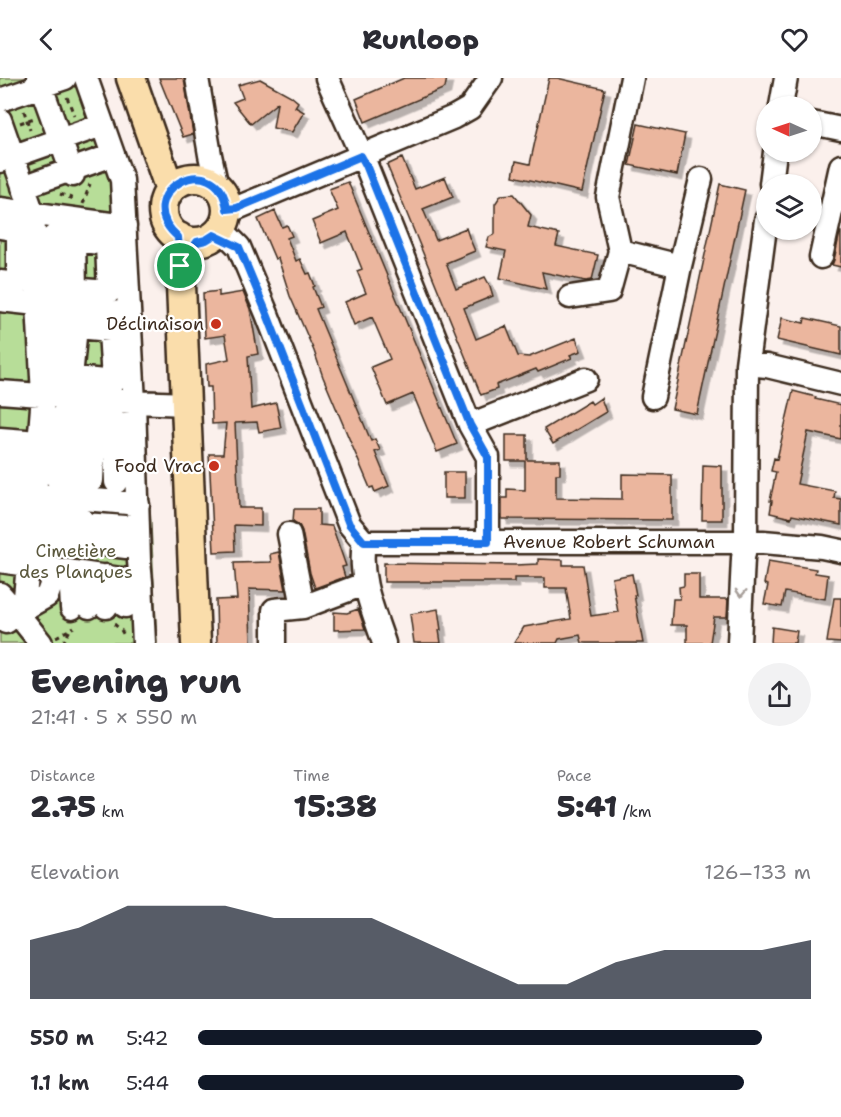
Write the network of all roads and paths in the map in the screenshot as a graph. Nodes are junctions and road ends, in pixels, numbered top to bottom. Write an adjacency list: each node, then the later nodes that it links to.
1 (86, 78): 16 (street)
2 (131, 78): 28 (main road)
3 (139, 78): 28 (main road)
4 (197, 78): 28 (street)
5 (327, 78): 22 (street)
6 (491, 78): 22 (street)
7 (632, 78): 35 (street)
8 (786, 78): 11 (street)
9 (39, 82): 10 (street); 12 (street); 20 (street)
10 (66, 87): 14 (path)
11 (783, 96)
12 (0, 100)
13 (24, 111): 19 (path)
14 (74, 115)
15 (0, 120): 23 (street)
16 (102, 125): 20 (street); 21 (street)
17 (822, 125): 18 (street)
18 (841, 129)
19 (30, 130)
20 (60, 140): 23 (street); 25 (street)
21 (113, 155): 25 (street); 31 (street)
22 (361, 156): 28 (street); 52 (street)
23 (6, 158): 27 (street)
24 (841, 166): 36 (street)
25 (78, 177): 27 (street); 33 (path)
26 (701, 179): 37 (street)
27 (23, 187): 30 (street)
28 (206, 208): 51 (main road); 65 (street)
29 (0, 209): 30 (street)
30 (33, 214): 33 (street); 41 (street)
31 (125, 226): 33 (street); 42 (street)
32 (0, 227): 38 (street)
33 (81, 234): 43 (street); 43 (street)
34 (763, 240): 44 (street)
35 (620, 251): 37 (street); 39 (street)
36 (821, 257)
37 (680, 266): 49 (street)
38 (0, 282)
39 (570, 297)
40 (0, 300): 41 (street)
41 (38, 304): 43 (street); 48 (street)
42 (129, 314): 43 (street); 50 (street)
43 (80, 350): 43 (street); 48 (street); 50 (street); 57 (street); 63 (street); 63 (street)
44 (747, 364): 46 (street); 67 (street)
45 (586, 379): 52 (street)
46 (841, 384)
47 (0, 392): 48 (street)
48 (43, 395): 55 (street)
49 (653, 397)
50 (134, 402): 51 (street); 59 (street)
51 (186, 404): 79 (main road)
52 (470, 425): 66 (street)
53 (0, 439): 55 (street)
54 (0, 457): 55 (street)
55 (28, 468): 56 (street); 58 (street); 61 (street); 63 (street)
56 (0, 474)
57 (116, 482): 59 (street); 63 (street)
58 (0, 491)
59 (136, 508): 63 (street); 63 (street)
60 (0, 511): 61 (street)
61 (24, 521): 63 (street); 69 (street)
62 (289, 534): 73 (street)
63 (91, 537): 69 (street); 69 (street); 74 (street); 74 (street); 75 (street); 77 (street)
64 (0, 540): 69 (street)
65 (364, 542): 66 (street, Avenue Robert Schuman); 71 (street)
66 (488, 542): 67 (street, Avenue Robert Schuman)
67 (746, 542): 68 (street, Avenue Robert Schuman); 82 (street, one-way to 82)
68 (841, 551)
69 (28, 555): 70 (street); 75 (street)
70 (0, 561)
71 (364, 584): 73 (street); 81 (street)
72 (0, 594): 75 (street)
73 (303, 608): 80 (street)
74 (93, 615): 76 (path); 77 (path); 78 (path)
75 (6, 618): 76 (street)
76 (48, 641)
77 (136, 642)
78 (63, 643)
79 (196, 643)
80 (274, 643)
81 (384, 643)
82 (739, 643)

